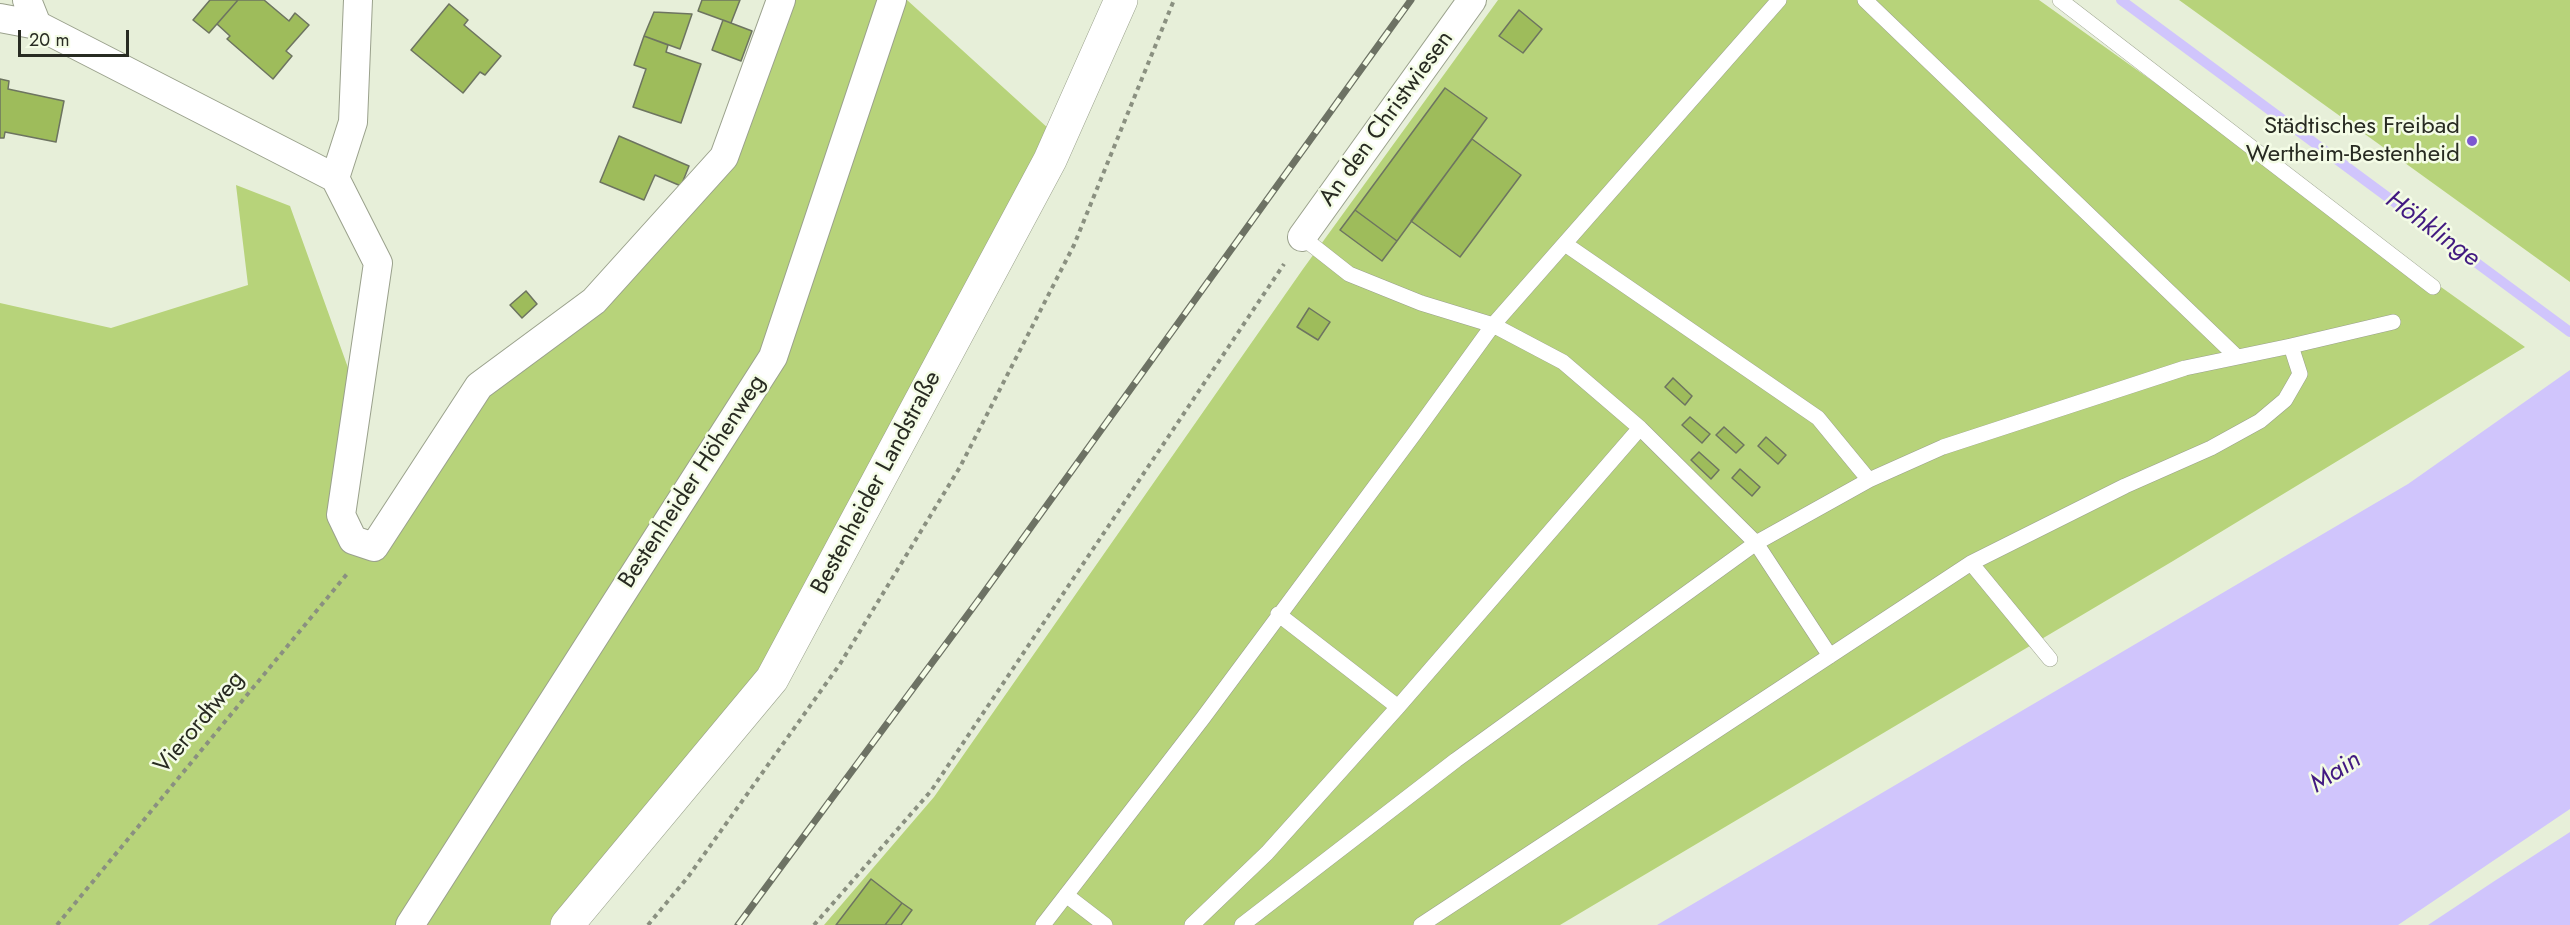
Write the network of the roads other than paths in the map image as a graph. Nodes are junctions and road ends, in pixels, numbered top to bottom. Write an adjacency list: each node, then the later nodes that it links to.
1 (358, 0): 11 (street)
2 (781, 0): 11 (street)
3 (892, 0): 28 (street, Bestenheider Höhenweg)
4 (1122, 0): 29 (main road, Bestenheider Landstraße)
5 (1472, 0): 12 (street, An den Christwiesen)
6 (1779, 0): 13 (lane)
7 (1865, 0): 18 (lane)
8 (2060, 0): 14 (lane)
9 (32, 13): 10 (street); 11 (street)
10 (0, 18)
11 (335, 178)
12 (1302, 237): 16 (lane)
13 (1565, 244): 16 (lane); 20 (lane)
14 (2433, 287)
15 (2393, 322): 17 (lane)
16 (1493, 325): 19 (lane); 23 (lane)
17 (2291, 346): 18 (lane); 22 (lane)
18 (2238, 357): 20 (lane)
19 (1640, 428): 21 (lane); 26 (lane)
20 (1869, 480): 21 (lane)
21 (1756, 543): 24 (lane); 33 (lane)
22 (1971, 563): 24 (lane); 25 (lane)
23 (1278, 614): 26 (lane); 27 (lane)
24 (1830, 656): 34 (lane)
25 (2050, 660)
26 (1398, 707): 32 (lane)
27 (1066, 896): 30 (lane); 31 (lane)
28 (410, 925)
29 (567, 925)
30 (1043, 925)
31 (1105, 925)
32 (1192, 925)
33 (1242, 925)
34 (1421, 925)

